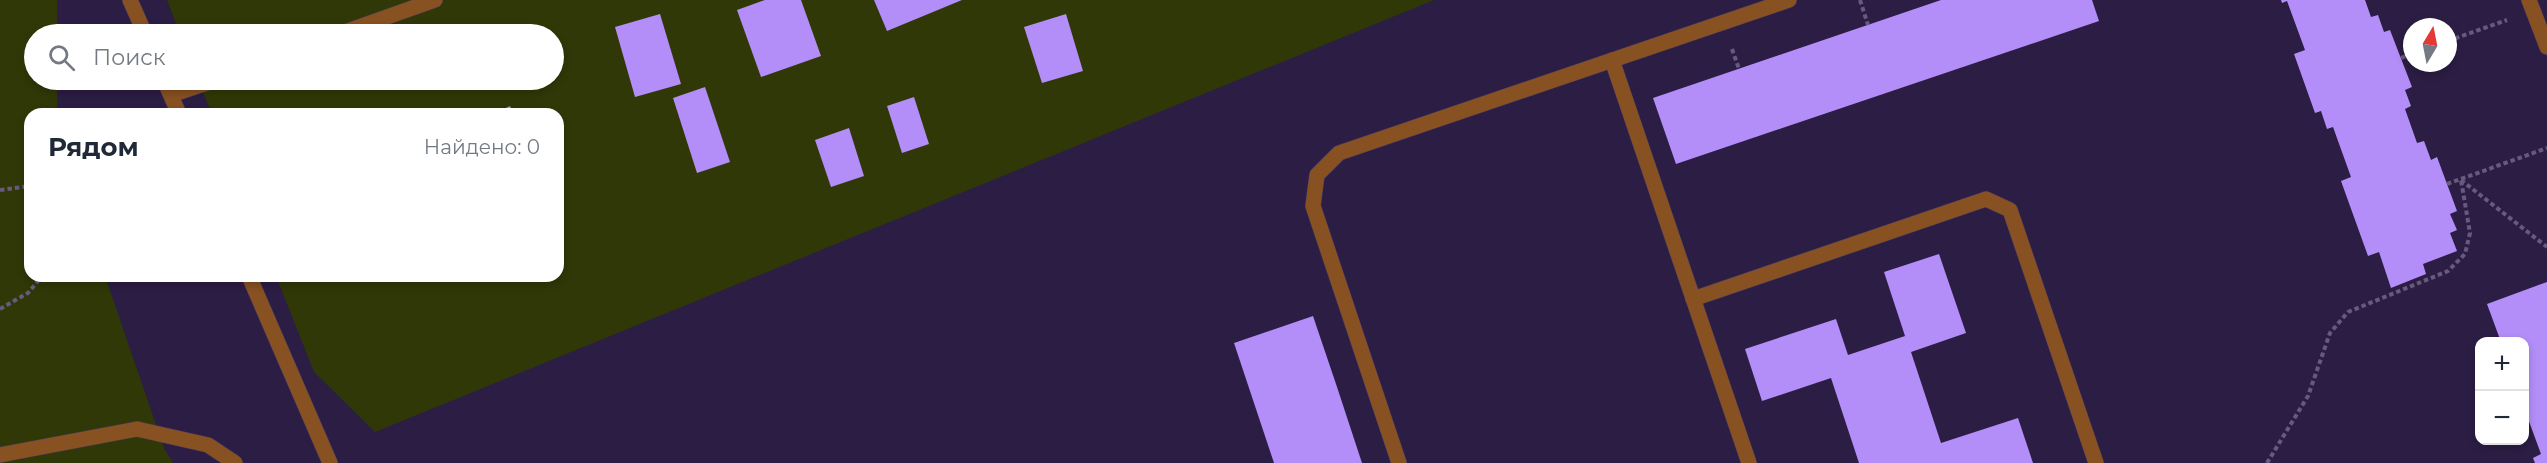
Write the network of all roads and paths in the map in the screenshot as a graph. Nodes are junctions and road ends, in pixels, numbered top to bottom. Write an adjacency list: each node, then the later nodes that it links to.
1 (130, 0): 6 (street)
2 (435, 0): 7 (street)
3 (1789, 0): 12 (street)
4 (1860, 0): 9 (path)
5 (2529, 0): 11 (street)
6 (141, 24)
7 (367, 24)
8 (2496, 24): 10 (path)
9 (1868, 25)
10 (2457, 38)
11 (2547, 48)
12 (1612, 60): 25 (street); 30 (street)
13 (169, 90): 15 (street)
14 (186, 90): 15 (street)
15 (171, 95): 16 (street)
16 (176, 108)
17 (2547, 148): 18 (path)
18 (2461, 180): 19 (path); 22 (path); 33 (path)
19 (2447, 184)
20 (24, 187): 21 (path)
21 (0, 190)
22 (2547, 248)
23 (37, 282): 26 (path)
24 (252, 282): 29 (street)
25 (1693, 299): 31 (street); 32 (street)
26 (0, 309)
27 (0, 455): 28 (street)
28 (234, 463)
29 (330, 463)
30 (1399, 463)
31 (1749, 463)
32 (2096, 463)
33 (2267, 463)

